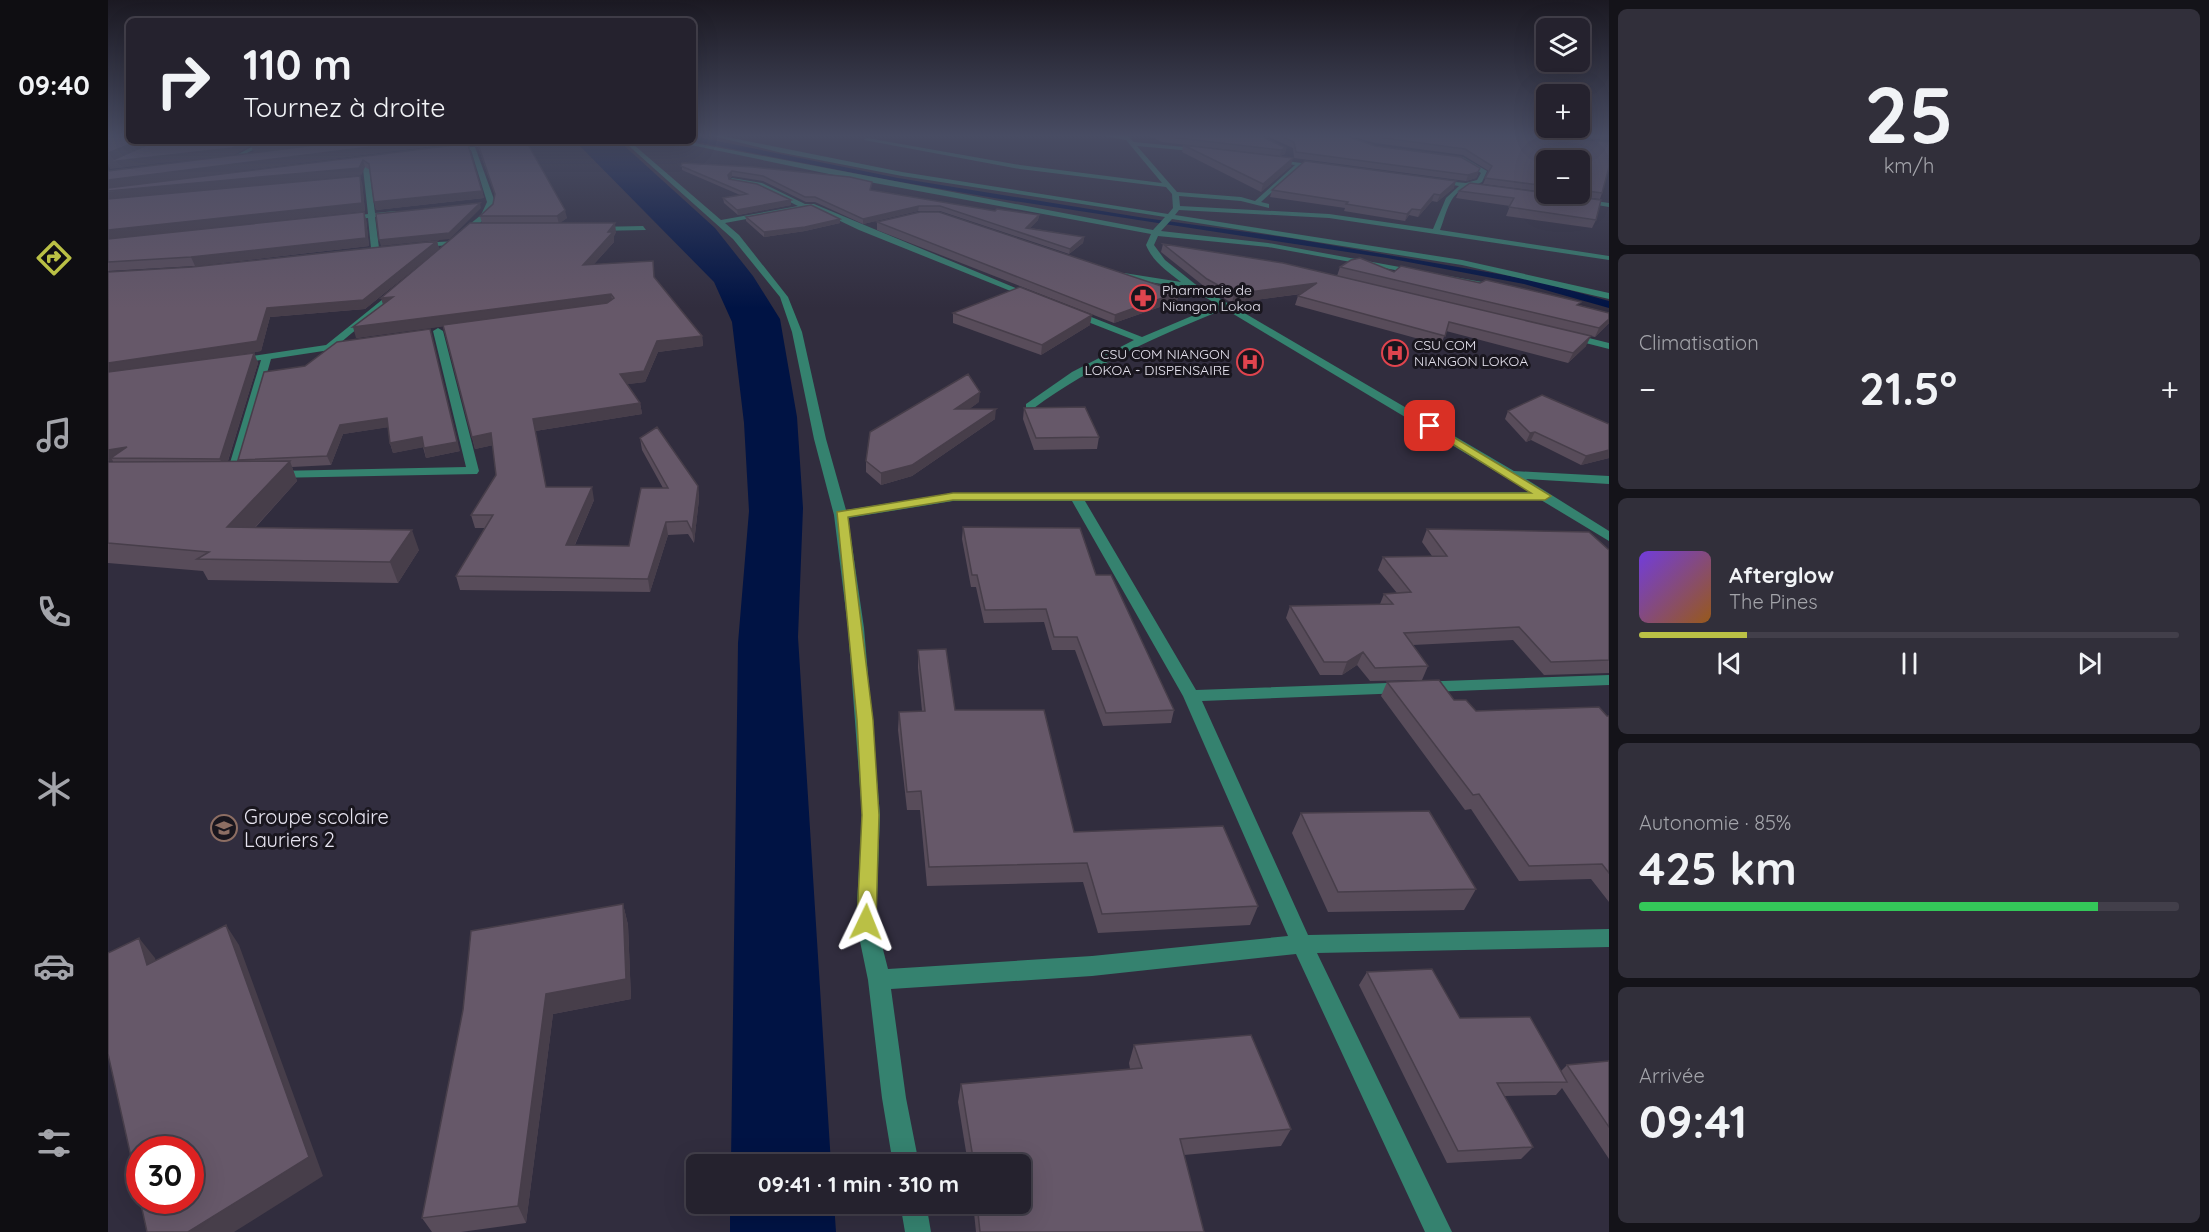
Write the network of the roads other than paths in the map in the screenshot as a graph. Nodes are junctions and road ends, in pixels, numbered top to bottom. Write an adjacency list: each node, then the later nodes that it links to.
1 (369, 193): 19 (street)
2 (488, 193): 10 (street)
3 (687, 193): 21 (street)
4 (779, 193): 14 (street)
5 (962, 193): 22 (street)
6 (1010, 193): 22 (street)
7 (1267, 193): 12 (street)
8 (1455, 193): 29 (street)
9 (1175, 194): 12 (street); 16 (street)
10 (491, 202): 11 (street); 24 (street)
11 (479, 203)
12 (1256, 203): 18 (street)
13 (1590, 203): 15 (street)
14 (802, 205): 21 (street); 27 (street)
15 (1609, 205)
16 (1177, 208): 18 (street); 22 (street)
17 (408, 211): 19 (street)
18 (1272, 212): 29 (street)
19 (372, 215): 20 (street); 33 (street)
20 (338, 219)
21 (720, 222): 60 (street)
22 (1163, 223): 39 (street); 40 (street); 41 (street)
23 (874, 226): 27 (street)
24 (470, 228): 25 (street); 30 (street)
25 (482, 228)
26 (643, 228): 28 (street)
27 (862, 228): 42 (street)
28 (588, 229)
29 (1437, 230): 36 (street)
30 (454, 243): 31 (street); 35 (street)
31 (409, 246)
32 (386, 247): 33 (street)
33 (375, 248): 34 (street)
34 (364, 250)
35 (446, 250)
36 (1609, 258)
37 (1112, 273): 39 (street)
38 (410, 280): 50 (street)
39 (1192, 286): 43 (street)
40 (1509, 288)
41 (1609, 296)
42 (1040, 299)
43 (1227, 305): 47 (street); 55 (street)
44 (1062, 308): 47 (street)
45 (438, 331): 54 (street)
46 (1553, 332): 49 (street)
47 (1140, 339): 53 (street)
48 (351, 344): 50 (street)
49 (1609, 346)
50 (330, 347): 51 (street)
51 (267, 357): 52 (street); 56 (street)
52 (224, 363)
53 (1030, 406)
54 (267, 475)
55 (1511, 475): 57 (street); 59 (street)
56 (232, 476)
57 (1609, 480)
58 (1076, 496): 59 (street); 60 (street); 63 (street)
59 (1545, 496): 61 (street)
60 (841, 515): 66 (street)
61 (1609, 537)
62 (1609, 680): 63 (street)
63 (1191, 696): 65 (street)
64 (1609, 938): 65 (street)
65 (1302, 944): 66 (street); 70 (street)
66 (879, 980): 67 (street)
67 (905, 1154)
68 (915, 1214): 69 (street)
69 (918, 1232)
70 (1439, 1232)

